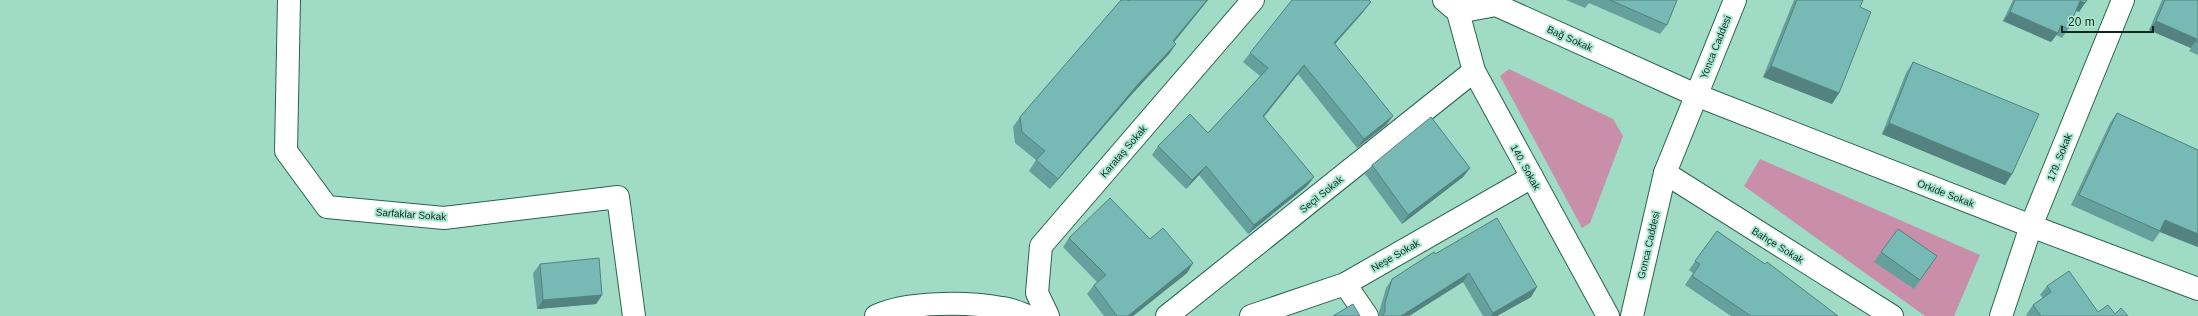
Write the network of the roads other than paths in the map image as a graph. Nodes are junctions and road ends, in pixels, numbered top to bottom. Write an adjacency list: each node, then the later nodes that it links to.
1 (289, 0): 14 (street, Sarfaklar Sokak)
2 (1253, 0): 17 (street, Karataş Sokak)
3 (1734, 0): 8 (street, Yonca Caddesi)
4 (2123, 0): 11 (street, 179. Sokak)
5 (1497, 2): 6 (street, Bağ Sokak); 8 (street, Bağ Sokak)
6 (1451, 6): 7 (street, 140. Sokak)
7 (1474, 71): 10 (street, 140. Sokak); 18 (street, Seçil Sokak)
8 (1696, 95): 9 (street, Yonca Caddesi); 11 (street, Orkide Sokak)
9 (1665, 173): 22 (street, Gonca Caddesi); 23 (street, Bahçe Sokak)
10 (1532, 177): 12 (street, Neşe Sokak); 21 (street, 140. Sokak)
11 (2031, 226): 13 (street, Orkide Sokak); 24 (street, 179. Sokak)
12 (1344, 284): 19 (street, Neşe Sokak); 20 (street)
13 (2198, 289)
14 (634, 316)
15 (876, 316): 16 (street)
16 (1028, 316)
17 (1048, 316)
18 (1167, 316)
19 (1251, 316)
20 (1367, 316)
21 (1608, 316)
22 (1632, 316)
23 (1892, 316)
24 (2001, 316)

